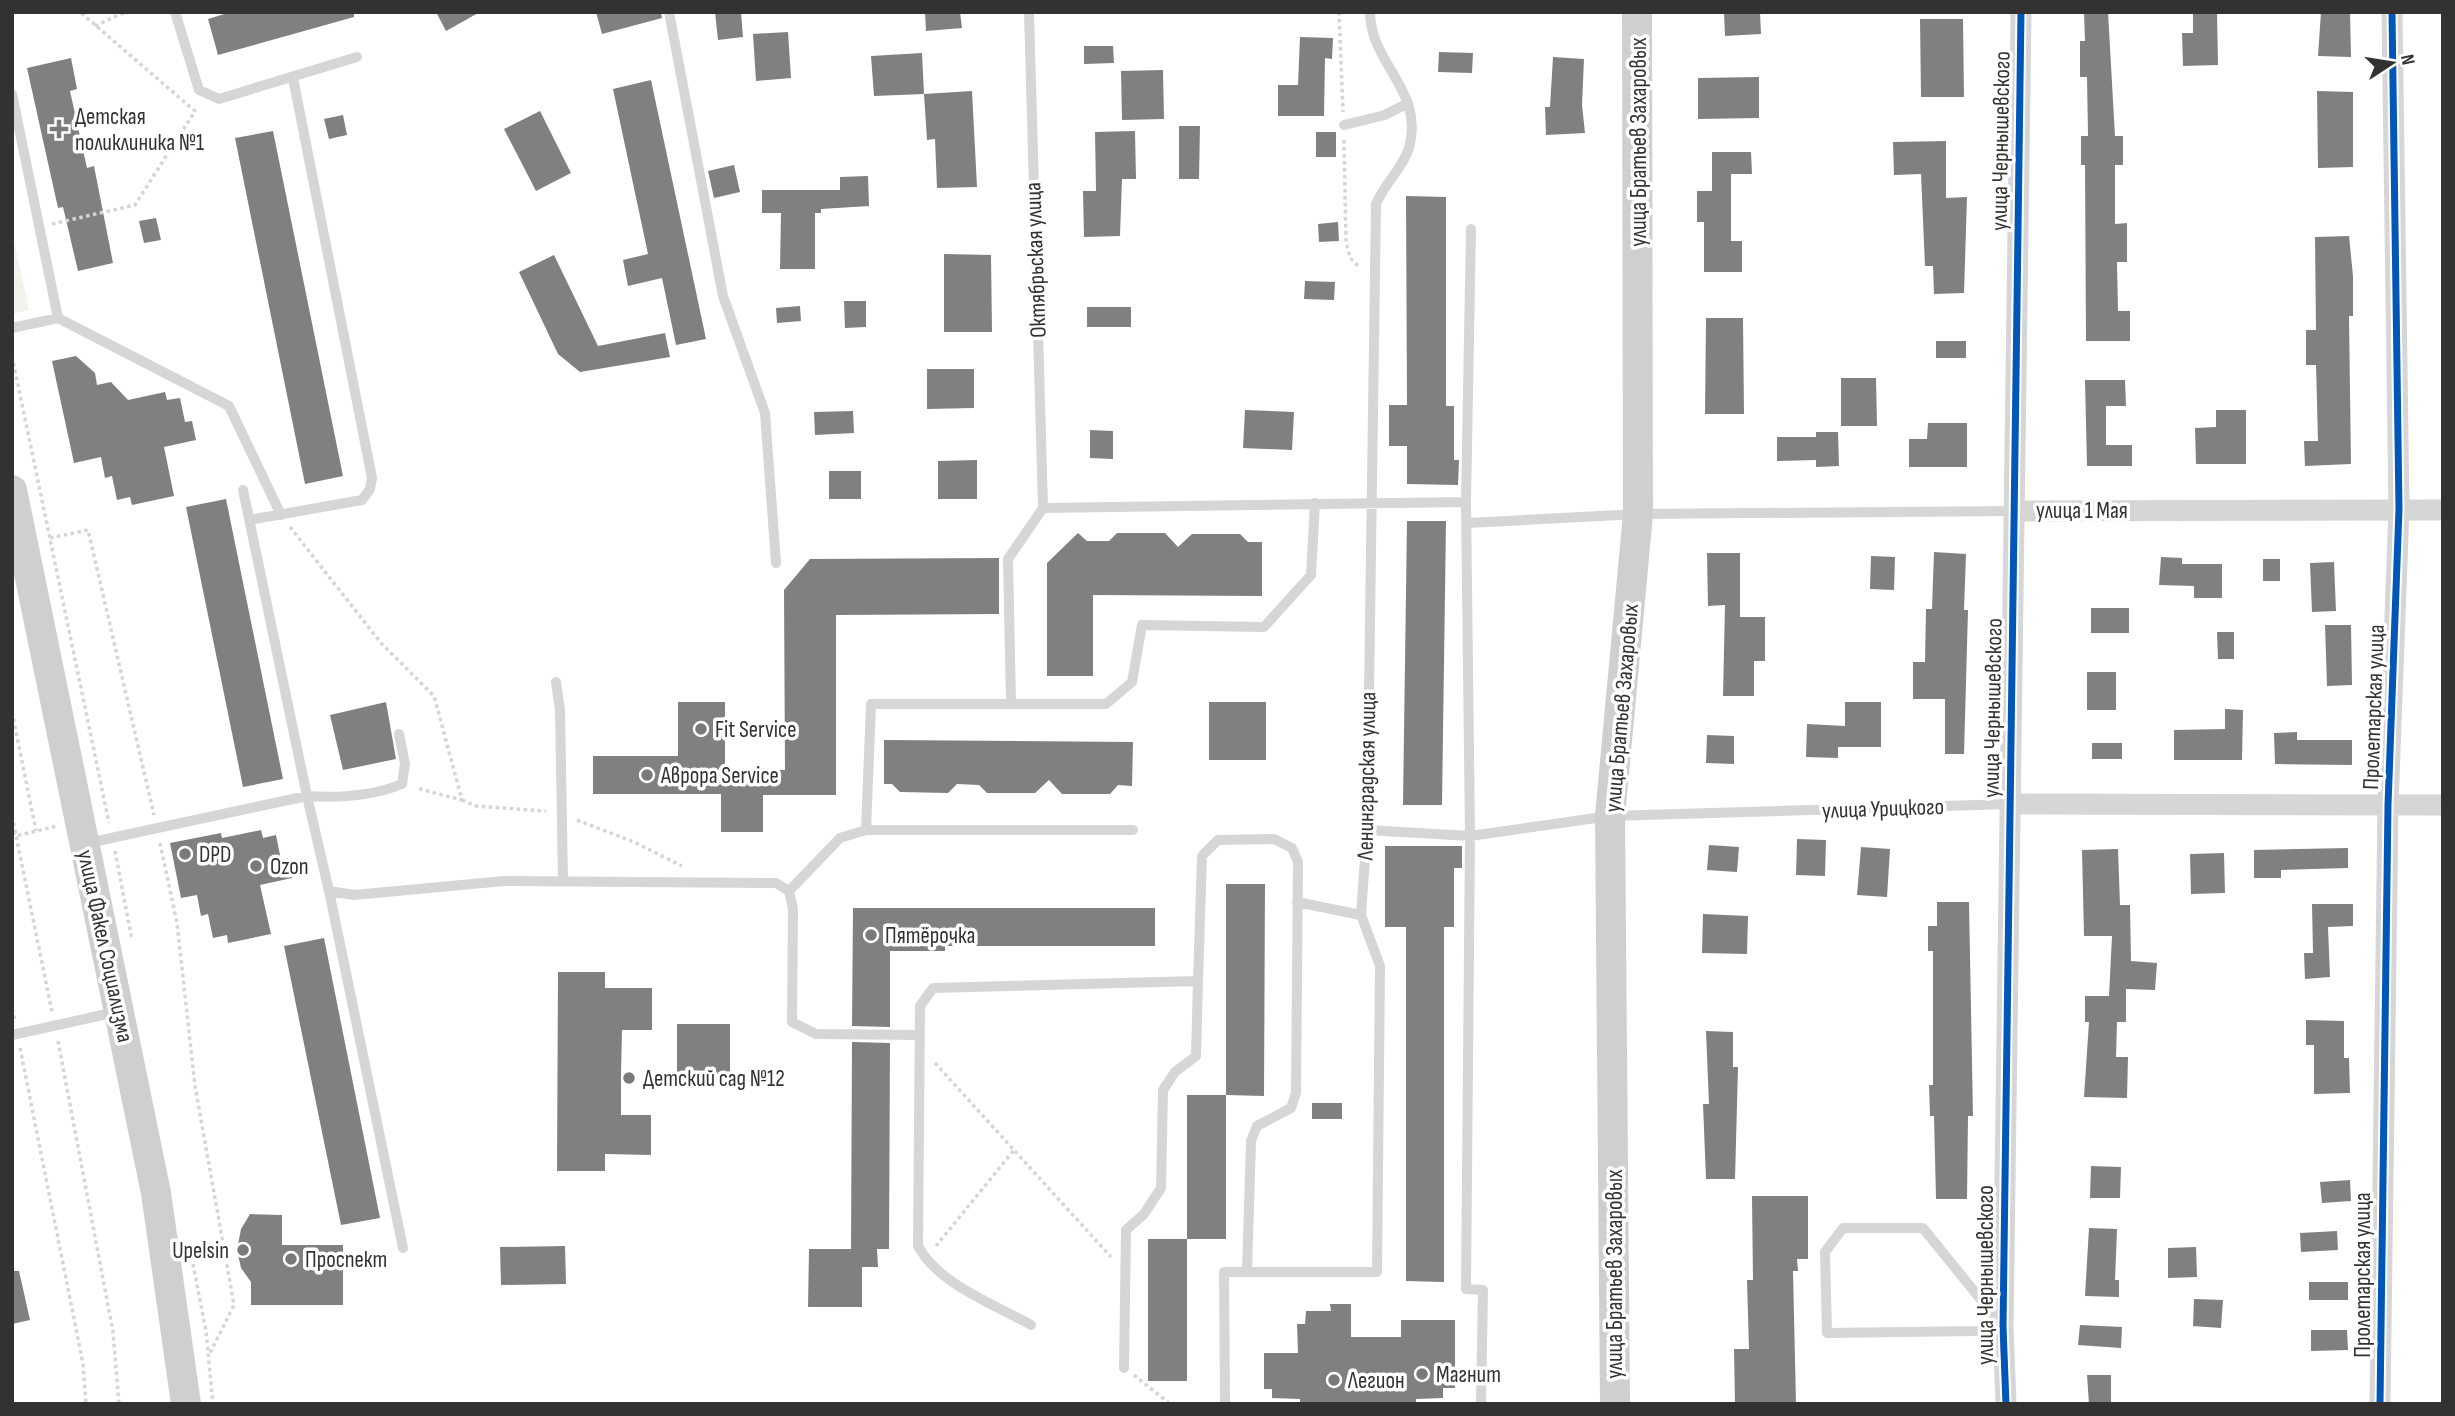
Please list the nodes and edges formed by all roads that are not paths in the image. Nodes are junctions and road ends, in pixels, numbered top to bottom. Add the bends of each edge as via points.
1 (175, 12) edge
2 (668, 12) edge
3 (1029, 12) edge
4 (1370, 12) edge
5 (1637, 12) edge
6 (2021, 12) edge
7 (2392, 12) edge
8 (357, 57) dead end
9 (293, 78) junction
10 (12, 94) edge
11 (1409, 103) junction
12 (1344, 125) road end
13 (1471, 229) dead end
14 (58, 318) junction
15 (12, 327) edge
16 (12, 490) edge
17 (243, 490) dead end
18 (1370, 502) junction
19 (1466, 502) junction
20 (1315, 503) junction
21 (1043, 508) junction
22 (2399, 509) junction
23 (2443, 510) edge
24 (2014, 511) junction
25 (1638, 514) junction
26 (281, 515) junction
27 (249, 520) junction
28 (1467, 523) junction
29 (776, 563) dead end
30 (556, 682) dead end
31 (1011, 704) junction
32 (399, 734) dead end
33 (307, 796) junction
34 (2010, 804) junction
35 (2388, 805) junction
36 (2443, 805) edge
37 (1610, 816) junction
38 (866, 830) junction
39 (1133, 830) dead end
40 (1367, 830) junction
41 (1470, 836) junction
42 (99, 841) junction
43 (563, 881) junction
44 (329, 891) junction
45 (789, 891) junction
46 (1297, 902) junction
47 (1361, 915) junction
48 (1198, 981) junction
49 (119, 1012) junction
50 (15, 1034) edge
51 (920, 1041) junction
52 (403, 1248) dead end
53 (1247, 1272) junction
54 (1031, 1325) dead end
55 (2003, 1327) junction
56 (1124, 1368) road end
57 (186, 1404) edge
58 (1225, 1404) edge
59 (1481, 1404) edge
60 (1615, 1404) edge
61 (2006, 1404) edge
62 (2381, 1404) edge

1 - 9 lane via 199,90 209,97 219,99
2 - 29 lane via 723,296 765,413
3 - 21 lane, Октябрьская улица
4 - 11 lane, Ленинградская улица via 1377,47
5 - 25 main road, улица Братьев Захаровых
6 - 24 street, улица Чернышевского
7 - 22 street, Пролетарская улица
8 - 9 lane
9 - 26 lane via 372,478 362,500
10 - 14 lane
11 - 12 lane via 1385,115
11 - 18 lane, Ленинградская улица via 1412,131 1408,152 1376,204
13 - 19 lane
14 - 15 lane
14 - 26 lane via 229,406
16 - 42 main road, улица Факел Социализма
17 - 27 lane
18 - 19 lane
18 - 20 lane
18 - 40 lane, Ленинградская улица
19 - 28 lane
20 - 21 lane
20 - 31 lane via 1311,575 1264,626 1142,625 1132,682 1105,704
21 - 31 lane via 1009,559
22 - 23 street, улица 1 Мая
22 - 24 street, улица 1 Мая
22 - 35 street, Пролетарская улица
24 - 25 lane, улица 1 Мая
24 - 34 street, улица Чернышевского
25 - 28 lane, улица 1 Мая
25 - 37 main road, улица Братьев Захаровых
26 - 27 lane
27 - 33 lane
28 - 41 lane
30 - 43 lane
31 - 38 lane via 871,704
32 - 33 lane via 405,764 402,784 389,790
33 - 42 lane
33 - 44 lane
34 - 35 street, улица Урицкого
34 - 37 lane, улица Урицкого
34 - 55 street, улица Чернышевского
35 - 36 street, улица Урицкого
35 - 62 street, Пролетарская улица
37 - 41 lane, улица Урицкого
37 - 60 main road, улица Братьев Захаровых
38 - 39 lane
38 - 45 lane via 841,838
40 - 41 lane, улица Урицкого
40 - 47 lane, Ленинградская улица
41 - 59 lane via 1466,1289 1483,1290
42 - 49 main road, улица Факел Социализма
43 - 44 lane via 504,881 354,895
43 - 45 lane via 776,883
44 - 52 lane
45 - 51 lane via 793,909 792,1022 816,1034
46 - 47 lane
46 - 48 lane via 1298,862 1292,849 1274,839 1218,840 1202,856
46 - 53 lane via 1296,1093 1291,1108 1257,1126 1251,1141
47 - 53 lane, Ленинградская улица via 1380,966 1377,1272
48 - 51 lane via 933,988 920,1006
48 - 56 lane via 1196,1056 1175,1072 1163,1090 1161,1188 1144,1214 1126,1230
49 - 50 lane
49 - 57 main road, улица Факел Социализма via 156,1193
51 - 54 lane via 918,1245 925,1259 952,1280
53 - 58 lane, Ленинградская улица via 1224,1272
55 - 55 lane via 1827,1334 1825,1252 1843,1228 1923,1228
55 - 61 street, улица Чернышевского

